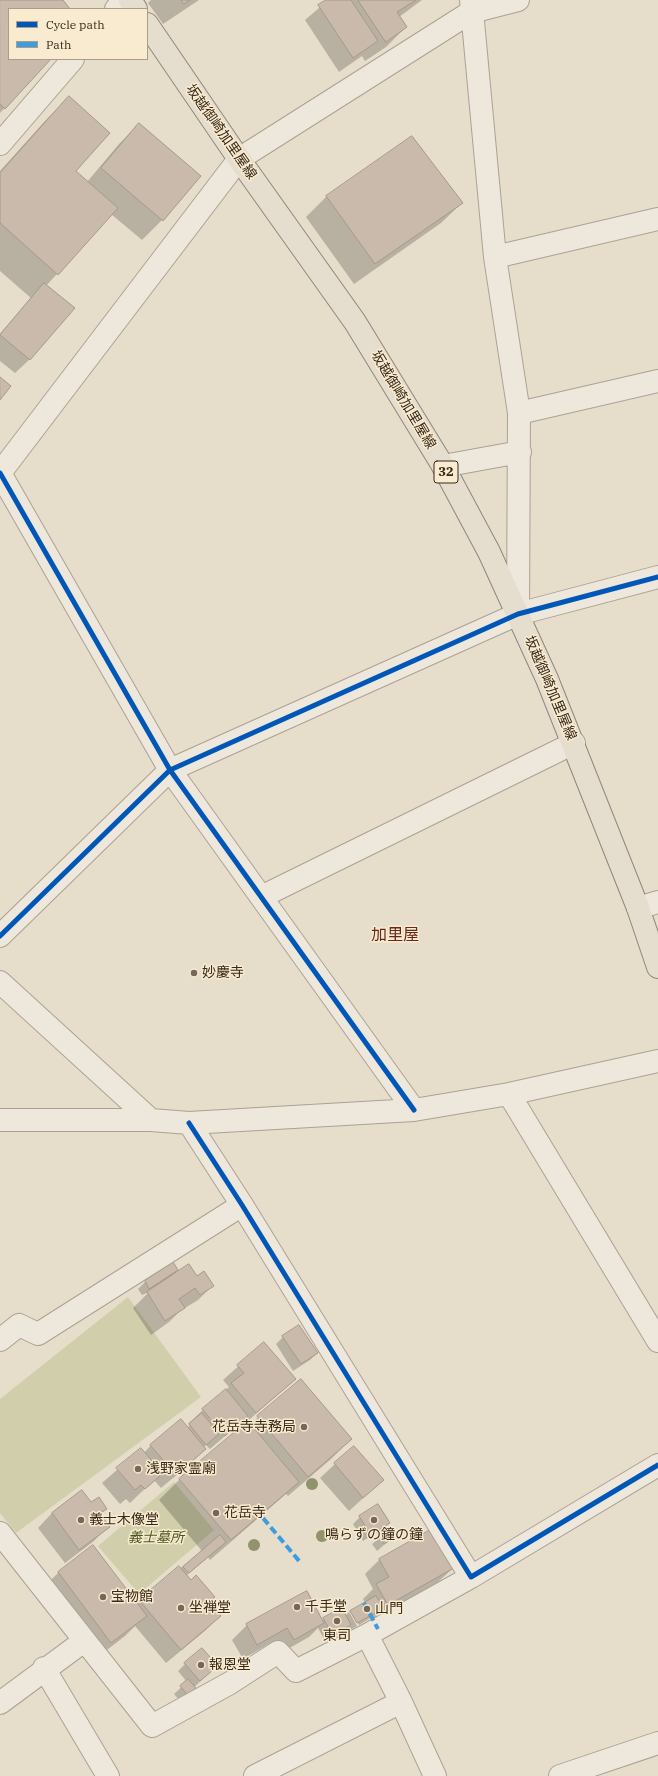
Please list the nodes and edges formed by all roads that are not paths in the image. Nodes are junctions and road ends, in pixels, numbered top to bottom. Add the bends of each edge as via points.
1 (124, 0) edge
2 (518, 0) edge
3 (471, 6) edge
4 (117, 8) edge
5 (148, 25) edge
6 (72, 60) edge
7 (0, 144) edge
8 (240, 159) junction
9 (658, 219) edge
10 (495, 257) junction
11 (658, 381) edge
12 (519, 413) junction
13 (520, 452) junction
14 (443, 466) junction
15 (0, 473) edge
16 (658, 577) edge
17 (518, 614) junction
18 (574, 742) junction
19 (170, 770) junction
20 (261, 897) junction
21 (648, 905) edge
22 (0, 936) edge
23 (658, 966) edge
24 (0, 982) edge
25 (658, 1061) edge
26 (509, 1094) junction
27 (414, 1110) junction
28 (0, 1120) edge
29 (151, 1120) junction
30 (189, 1123) junction
31 (242, 1205) junction
32 (0, 1340) edge
33 (658, 1341) edge
34 (658, 1465) edge
35 (0, 1533) edge
36 (471, 1577) junction
37 (367, 1635) junction
38 (84, 1640) junction
39 (44, 1668) junction
40 (401, 1702) junction
41 (0, 1703) edge
42 (658, 1743) edge
43 (108, 1776) edge
44 (255, 1776) edge
45 (435, 1776) edge
46 (560, 1776) edge

1 - 4 street
2 - 3 street
3 - 8 street
3 - 10 street
5 - 8 main road, 坂越御崎加里屋線 / 32
6 - 7 street
8 - 14 main road, 坂越御崎加里屋線 / 32 via 355,322
8 - 15 street
9 - 10 street
10 - 12 street
11 - 12 street
12 - 13 street
13 - 14 street
13 - 17 street
14 - 17 main road, 坂越御崎加里屋線 / 32 via 489,552
15 - 19 street
16 - 17 street
17 - 18 main road, 坂越御崎加里屋線 / 32
17 - 19 street
18 - 20 street
18 - 21 main road, 坂越御崎加里屋線 / 32
19 - 20 street
19 - 22 street
20 - 27 street
21 - 23 main road, 坂越御崎加里屋線 / 32
24 - 29 street
25 - 26 street
26 - 27 street
26 - 33 street
27 - 30 street
28 - 29 street
29 - 30 street
30 - 31 street
31 - 32 street via 38,1334 20,1325
31 - 36 street
34 - 36 street
35 - 38 street
36 - 37 street
37 - 38 street via 296,1671 278,1652 230,1683 152,1726
37 - 40 street
38 - 39 street
39 - 41 street
39 - 43 street
40 - 44 street
40 - 45 street
42 - 46 street

